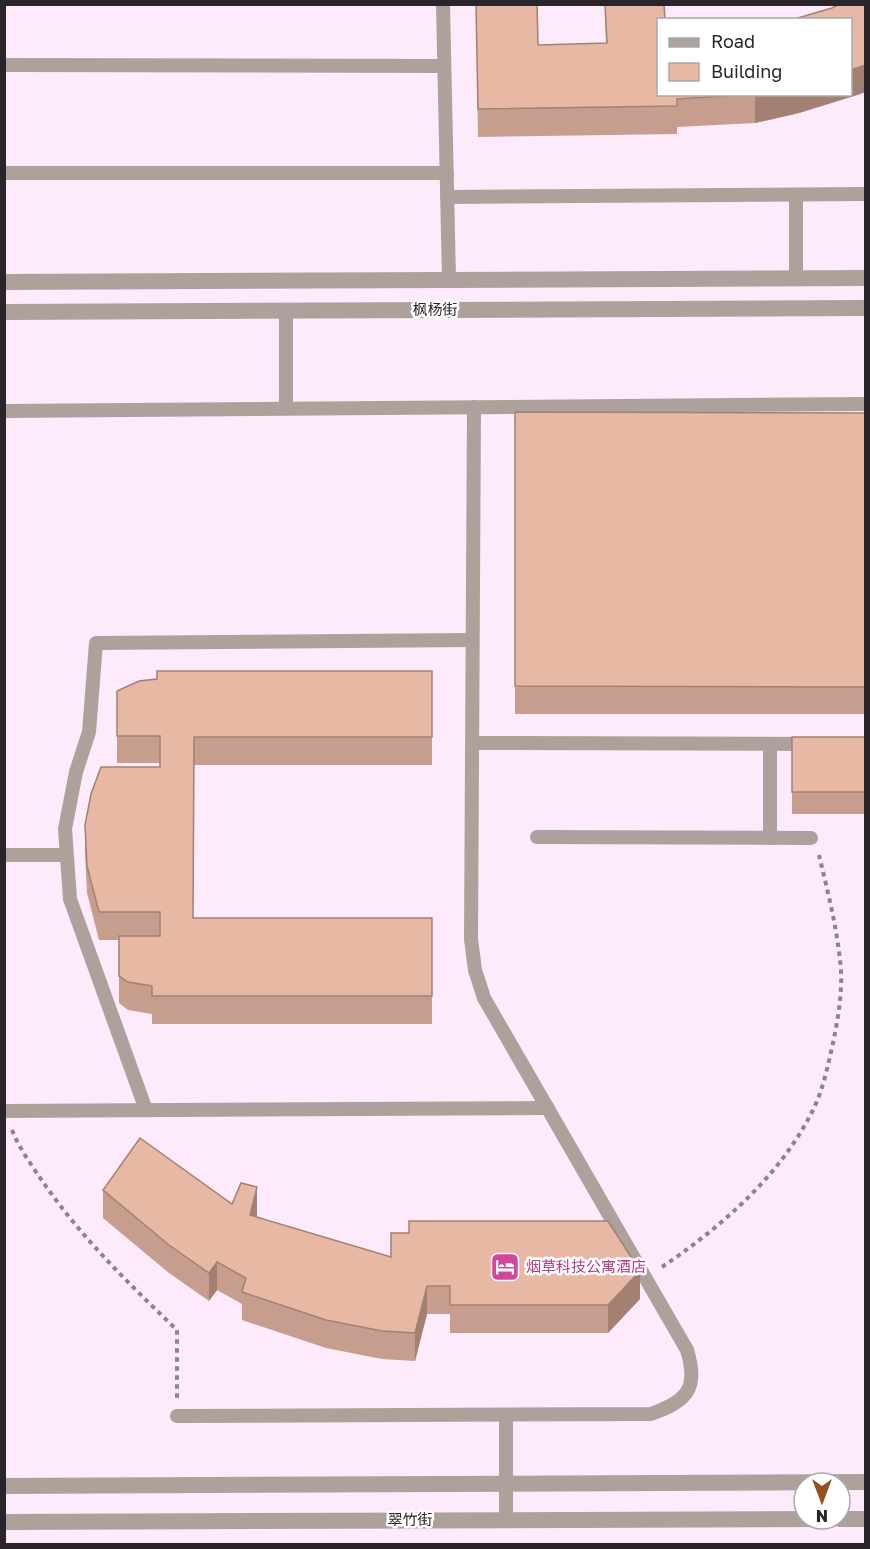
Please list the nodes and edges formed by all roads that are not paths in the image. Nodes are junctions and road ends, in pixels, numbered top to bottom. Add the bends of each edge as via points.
1 (443, 4) edge
2 (4, 65) edge
3 (444, 66) junction
4 (4, 172) edge
5 (447, 173) junction
6 (866, 194) edge
7 (796, 195) junction
8 (447, 197) junction
9 (866, 278) edge
10 (796, 279) junction
11 (449, 280) junction
12 (4, 282) edge
13 (866, 308) edge
14 (286, 310) junction
15 (4, 312) edge
16 (866, 404) edge
17 (474, 407) junction
18 (286, 408) junction
19 (4, 411) edge
20 (472, 640) junction
21 (472, 743) junction
22 (770, 744) junction
23 (818, 744) edge
24 (537, 837) dead end
25 (770, 838) junction
26 (811, 838) road end
27 (4, 855) edge
28 (66, 855) junction
29 (548, 1108) junction
30 (146, 1110) junction
31 (7, 1117) edge
32 (506, 1415) junction
33 (177, 1416) road end
34 (866, 1482) edge
35 (506, 1483) junction
36 (4, 1486) edge
37 (792, 1519) edge
38 (506, 1520) junction
39 (4, 1522) edge

1 - 3 lane
2 - 3 lane
3 - 5 lane
4 - 5 lane
5 - 8 lane
6 - 7 lane
7 - 8 lane
7 - 10 lane
8 - 11 lane
9 - 10 street, 枫杨街
10 - 11 street, 枫杨街
11 - 12 street, 枫杨街
13 - 14 street, 枫杨街
14 - 15 street, 枫杨街
14 - 18 lane
16 - 17 lane
17 - 18 lane
17 - 20 lane
18 - 19 lane
20 - 21 lane
20 - 28 lane via 96,644 90,722 65,830
21 - 22 lane
21 - 29 lane via 471,939 475,970 484,998
22 - 23 lane
22 - 25 lane
24 - 25 lane
25 - 26 lane
27 - 28 lane
28 - 30 lane via 70,899
29 - 30 lane
29 - 32 lane via 687,1350 692,1382 688,1394 672,1407 651,1414
30 - 31 lane
32 - 33 lane
32 - 35 lane
34 - 35 street
35 - 36 street
35 - 38 lane
37 - 38 street, 翠竹街
38 - 39 street, 翠竹街

